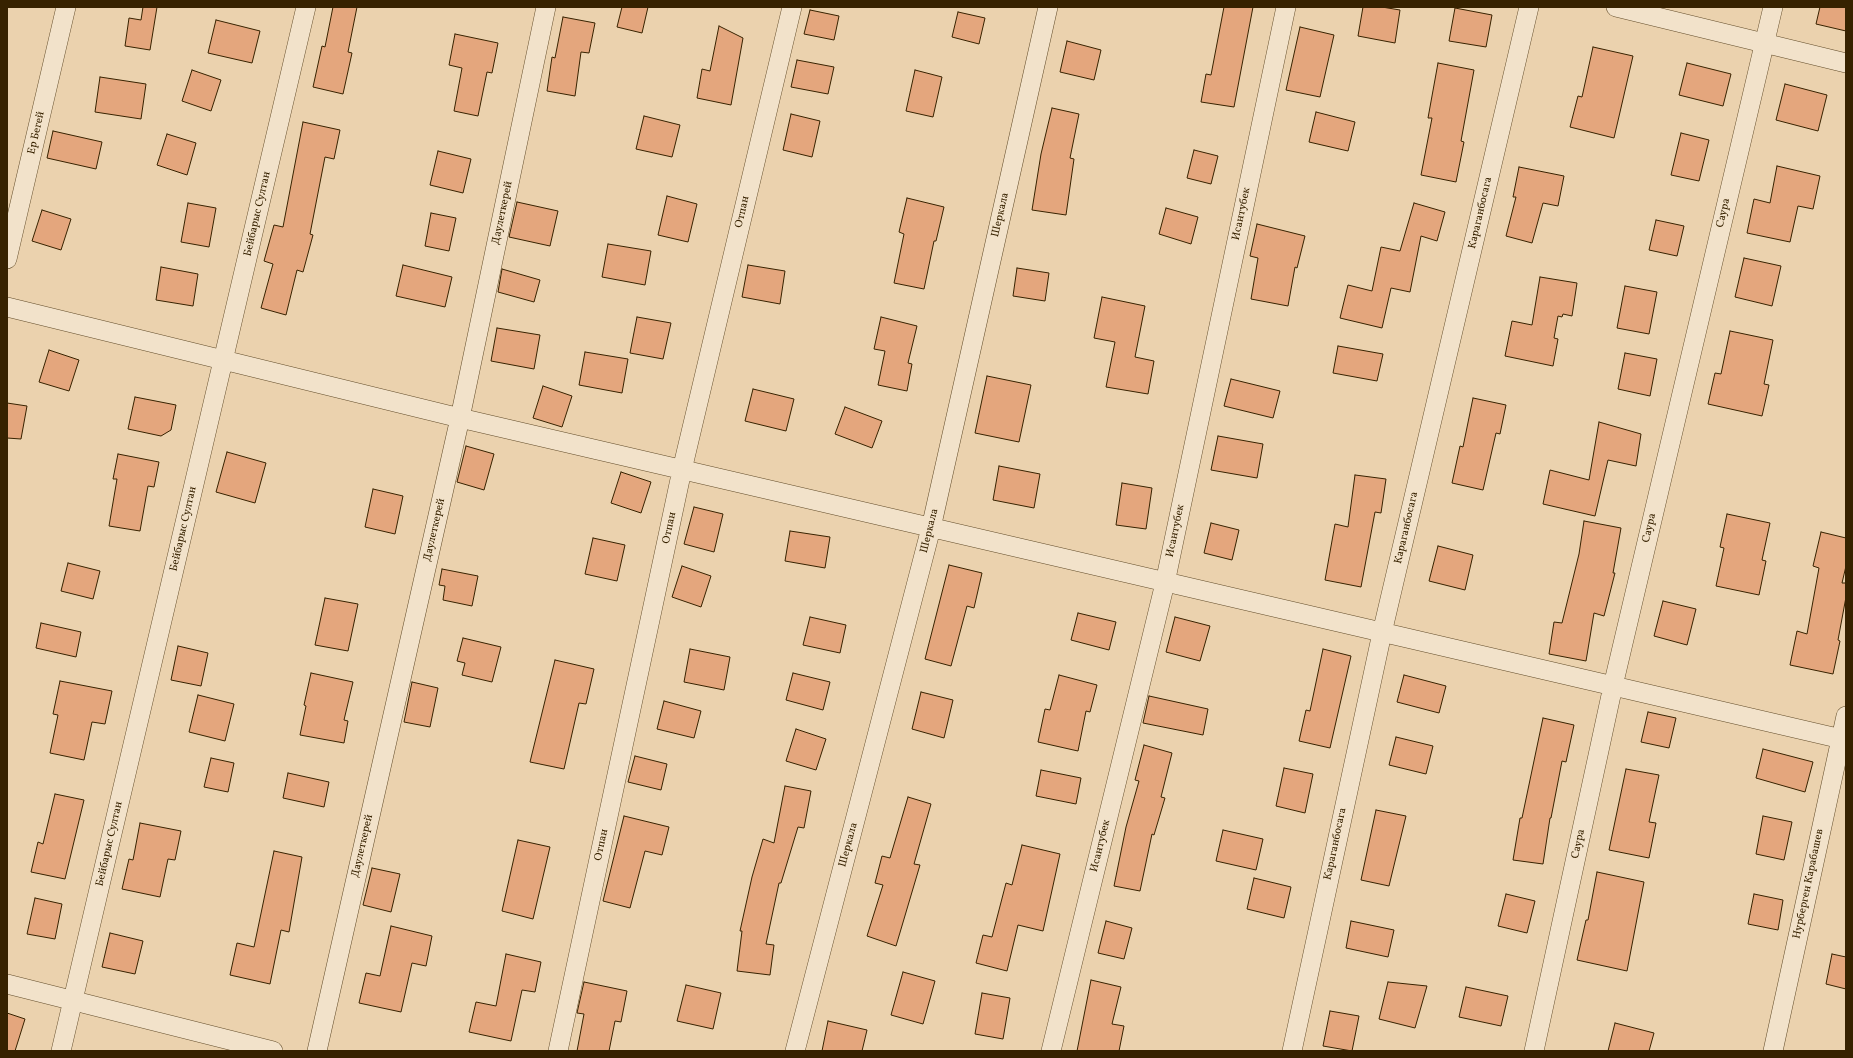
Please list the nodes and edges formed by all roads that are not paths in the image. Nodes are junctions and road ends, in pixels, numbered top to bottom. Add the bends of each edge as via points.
1 (66, 7) edge
2 (306, 7) edge
3 (546, 7) edge
4 (792, 7) edge
5 (1048, 7) edge
6 (1286, 7) edge
7 (1529, 7) edge
8 (1616, 7) edge
9 (1773, 7) edge
10 (1764, 43) junction
11 (1846, 63) edge
12 (7, 259) edge
13 (7, 307) edge
14 (224, 361) junction
15 (460, 418) junction
16 (682, 470) junction
17 (931, 528) junction
18 (1165, 583) junction
19 (1382, 633) junction
20 (1613, 686) junction
21 (1846, 716) edge
22 (1844, 739) edge
23 (7, 984) edge
24 (73, 1001) junction
25 (61, 1051) edge
26 (273, 1051) edge
27 (317, 1051) edge
28 (558, 1051) edge
29 (795, 1051) edge
30 (1051, 1051) edge
31 (1292, 1051) edge
32 (1534, 1051) edge
33 (1773, 1051) edge

1 - 12 street, Ер Бегей
2 - 14 street, Бейбарыс Султан
3 - 15 street, Даулеткерей
4 - 16 street, Отпан
5 - 17 street, Шеркала
6 - 18 street, Исантубек
7 - 19 street, Караганбосага
8 - 10 street
9 - 10 street, Саура
10 - 11 street
10 - 20 street, Саура
13 - 14 street
14 - 15 street
14 - 24 street, Бейбарыс Султан
15 - 16 street
15 - 27 street, Даулеткерей
16 - 17 street
16 - 28 street, Отпан
17 - 18 street
17 - 29 street, Шеркала
18 - 19 street
18 - 30 street, Исантубек
19 - 20 street
19 - 31 street, Караганбосага
20 - 22 street
20 - 32 street, Саура
21 - 22 street, Нурберген Карабашев
22 - 33 street, Нурберген Карабашев
23 - 24 street
24 - 25 street, Бейбарыс Султан
24 - 26 street

